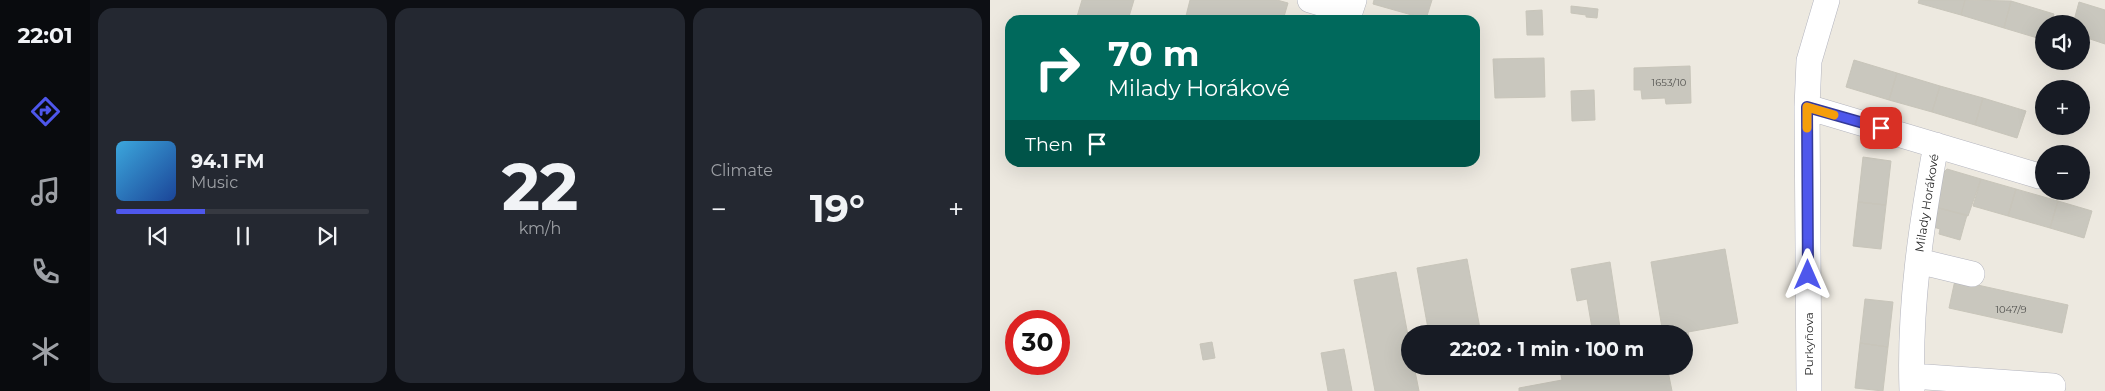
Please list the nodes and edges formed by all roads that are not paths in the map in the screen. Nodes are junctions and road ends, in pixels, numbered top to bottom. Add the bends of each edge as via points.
1 (1310, 0) edge
2 (1354, 0) edge
3 (1827, 0) edge
4 (1807, 107) junction
5 (1936, 145) junction
6 (2035, 175) edge
7 (1918, 261) junction
8 (1972, 274) dead end
9 (1912, 384) edge
10 (2053, 386) dead end
11 (1809, 391) edge

1 - 2 street via 1350,12
3 - 4 street, Purkyňova via 1809,61
4 - 5 street, Milady Horákové
4 - 11 street, Purkyňova
5 - 6 street, Milady Horákové
5 - 7 street, Milady Horákové
7 - 8 street, Milady Horákové
7 - 9 street, Milady Horákové via 1914,290
9 - 10 street, Milady Horákové

